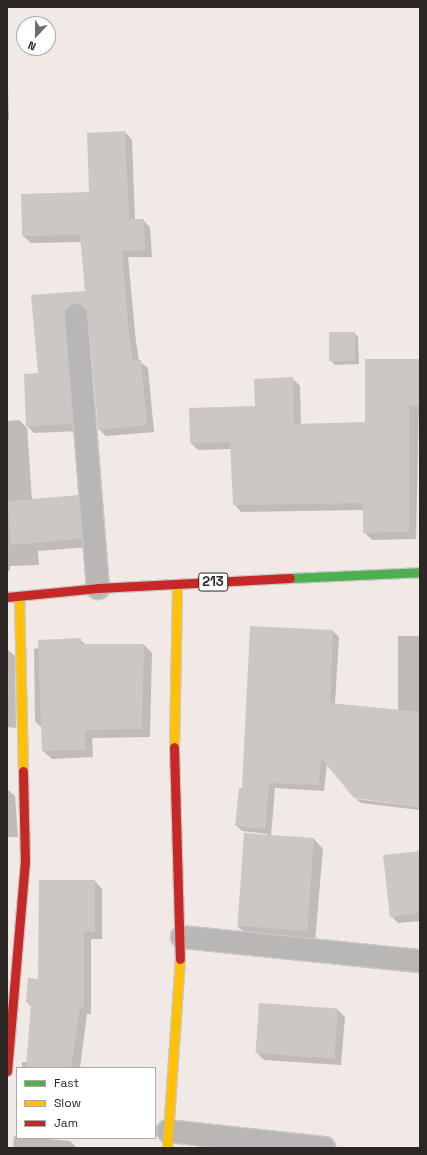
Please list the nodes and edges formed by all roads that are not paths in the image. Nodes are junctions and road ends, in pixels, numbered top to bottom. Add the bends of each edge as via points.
1 (76, 315) dead end
2 (420, 572) edge
3 (177, 585) junction
4 (98, 588) junction
5 (19, 596) junction
6 (7, 597) edge
7 (182, 937) junction
8 (420, 961) edge
9 (7, 1071) edge
10 (167, 1139) edge
11 (324, 1148) edge

1 - 4 street
2 - 3 street, 213
3 - 4 street, 213
3 - 7 street via 173,714
4 - 5 street, 213
5 - 6 street, 213
5 - 9 street via 25,862
7 - 8 street
7 - 10 street
10 - 11 street

